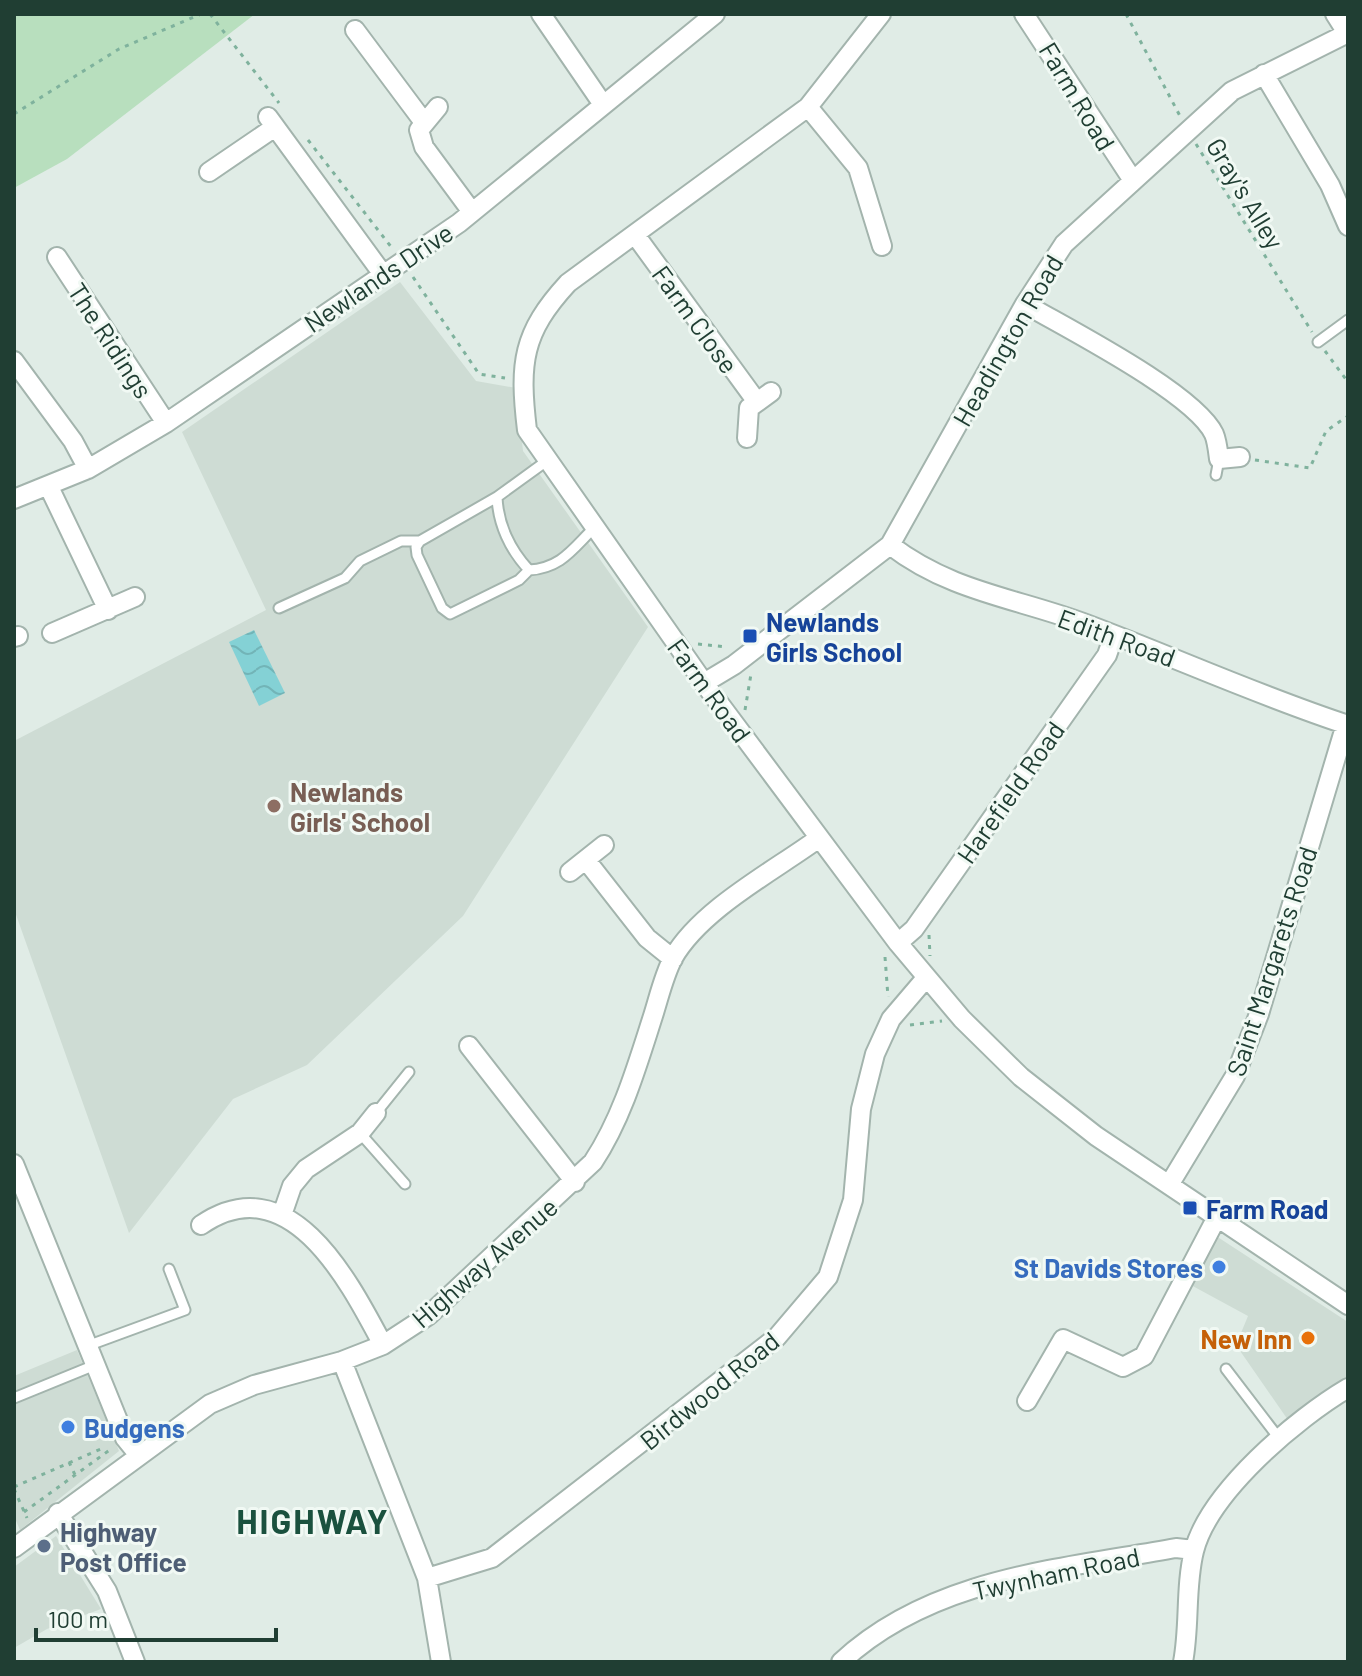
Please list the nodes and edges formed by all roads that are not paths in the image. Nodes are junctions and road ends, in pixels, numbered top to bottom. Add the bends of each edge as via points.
1 (541, 14) edge
2 (715, 14) edge
3 (881, 14) edge
4 (1024, 14) edge
5 (1335, 14) edge
6 (354, 30) dead end
7 (1348, 33) edge
8 (1264, 74) junction
9 (602, 103) junction
10 (438, 107) dead end
11 (808, 107) junction
12 (423, 121) junction
13 (209, 172) dead end
14 (1132, 179) junction
15 (472, 212) junction
16 (1348, 226) edge
17 (636, 236) junction
18 (883, 246) dead end
19 (57, 257) dead end
20 (382, 273) junction
21 (1025, 304) junction
22 (1348, 320) edge
23 (1318, 342) road end
24 (14, 361) edge
25 (166, 423) junction
26 (747, 438) dead end
27 (1240, 457) road end
28 (548, 460) junction
29 (88, 469) junction
30 (49, 487) junction
31 (497, 497) junction
32 (14, 499) edge
33 (595, 527) junction
34 (420, 541) junction
35 (890, 545) junction
36 (529, 570) junction
37 (135, 597) dead end
38 (279, 608) dead end
39 (108, 610) junction
40 (52, 633) dead end
41 (1114, 635) junction
42 (704, 683) junction
43 (1347, 725) edge
44 (819, 838) junction
45 (604, 845) dead end
46 (586, 860) junction
47 (570, 872) dead end
48 (898, 943) junction
49 (673, 959) junction
50 (928, 981) junction
51 (469, 1046) dead end
52 (409, 1072) dead end
53 (376, 1113) joint
54 (360, 1133) junction
55 (14, 1164) edge
56 (575, 1182) junction
57 (405, 1184) dead end
58 (1169, 1185) junction
59 (282, 1215) junction
60 (1217, 1217) junction
61 (201, 1225) dead end
62 (169, 1269) dead end
63 (1348, 1305) edge
64 (383, 1345) junction
65 (87, 1346) junction
66 (342, 1361) junction
67 (95, 1365) junction
68 (1226, 1369) dead end
69 (1348, 1388) edge
70 (14, 1398) edge
71 (1027, 1401) dead end
72 (1278, 1437) junction
73 (138, 1454) junction
74 (58, 1513) junction
75 (14, 1548) edge
76 (1194, 1550) junction
77 (427, 1578) junction
78 (135, 1662) edge
79 (441, 1662) edge
80 (841, 1662) edge
81 (1183, 1662) edge

1 - 9 street
2 - 9 street, Newlands Drive
3 - 11 street, Farm Road
4 - 14 street, Farm Road
5 - 7 street
6 - 12 street
7 - 8 street, Headington Road
8 - 14 street, Headington Road via 1232,91
8 - 16 street via 1330,185
9 - 15 street, Newlands Drive
10 - 12 street
11 - 17 street, Farm Road
11 - 18 street via 858,168
12 - 15 street via 416,152
13 - 20 street via 272,122
14 - 21 street, Headington Road via 1064,244
15 - 20 street, Newlands Drive
17 - 26 street, Farm Close via 764,397 749,408
17 - 28 street, Farm Road via 568,283 546,307 528,342 521,380 527,430
19 - 25 street, The Ridings
20 - 25 street, Newlands Drive
21 - 27 street via 1146,374 1191,409 1214,434 1218,467
21 - 35 street, Headington Road
22 - 23 lane
24 - 29 street
25 - 29 street, Newlands Drive
28 - 31 lane
28 - 33 street, Farm Road
29 - 30 street, Newlands Drive
30 - 32 street, Newlands Drive
30 - 39 street
31 - 34 lane
31 - 36 lane via 498,517
33 - 36 lane via 570,556 547,569
33 - 42 street, Farm Road
34 - 36 lane via 417,555 445,613 519,580
34 - 38 lane via 401,541 360,561 345,578
35 - 41 street, Edith Road via 910,561 970,590
35 - 42 street, Headington Road
37 - 39 street
39 - 40 street
41 - 43 street, Edith Road
41 - 48 street, Harefield Road via 1107,655 914,929
42 - 44 street, Farm Road
43 - 58 street, Saint Margarets Road via 1259,1014 1240,1063
44 - 48 street, Farm Road
44 - 49 street, Highway Avenue via 714,913
45 - 46 street
46 - 47 street
46 - 49 street via 647,938
48 - 50 street, Farm Road
49 - 56 street, Highway Avenue via 609,1137
50 - 58 street, Farm Road via 1021,1077
50 - 77 street, Birdwood Road via 891,1019 875,1054 861,1109 853,1200 828,1277 777,1337 492,1558
51 - 56 street
52 - 53 lane
53 - 54 street
54 - 57 lane
54 - 59 street via 306,1169 292,1186
55 - 65 street
56 - 64 street, Highway Avenue via 429,1315
58 - 60 street, Farm Road
59 - 61 street via 248,1206 223,1210
59 - 64 street via 305,1229 325,1251
60 - 63 street, Farm Road
60 - 71 street via 1144,1356 1123,1367 1063,1339
62 - 65 lane via 185,1310
64 - 66 street, Highway Avenue
65 - 67 street
66 - 73 street, Highway Avenue via 254,1385 210,1404
66 - 77 street
67 - 70 lane
67 - 73 street via 125,1438
68 - 72 lane
69 - 72 street
72 - 76 street via 1209,1519
73 - 74 street, Highway Avenue
74 - 75 street, Highway Avenue
74 - 78 street via 107,1591
76 - 80 street, Twynham Road via 1176,1548 983,1584 916,1610 866,1638
76 - 81 street
77 - 79 street

